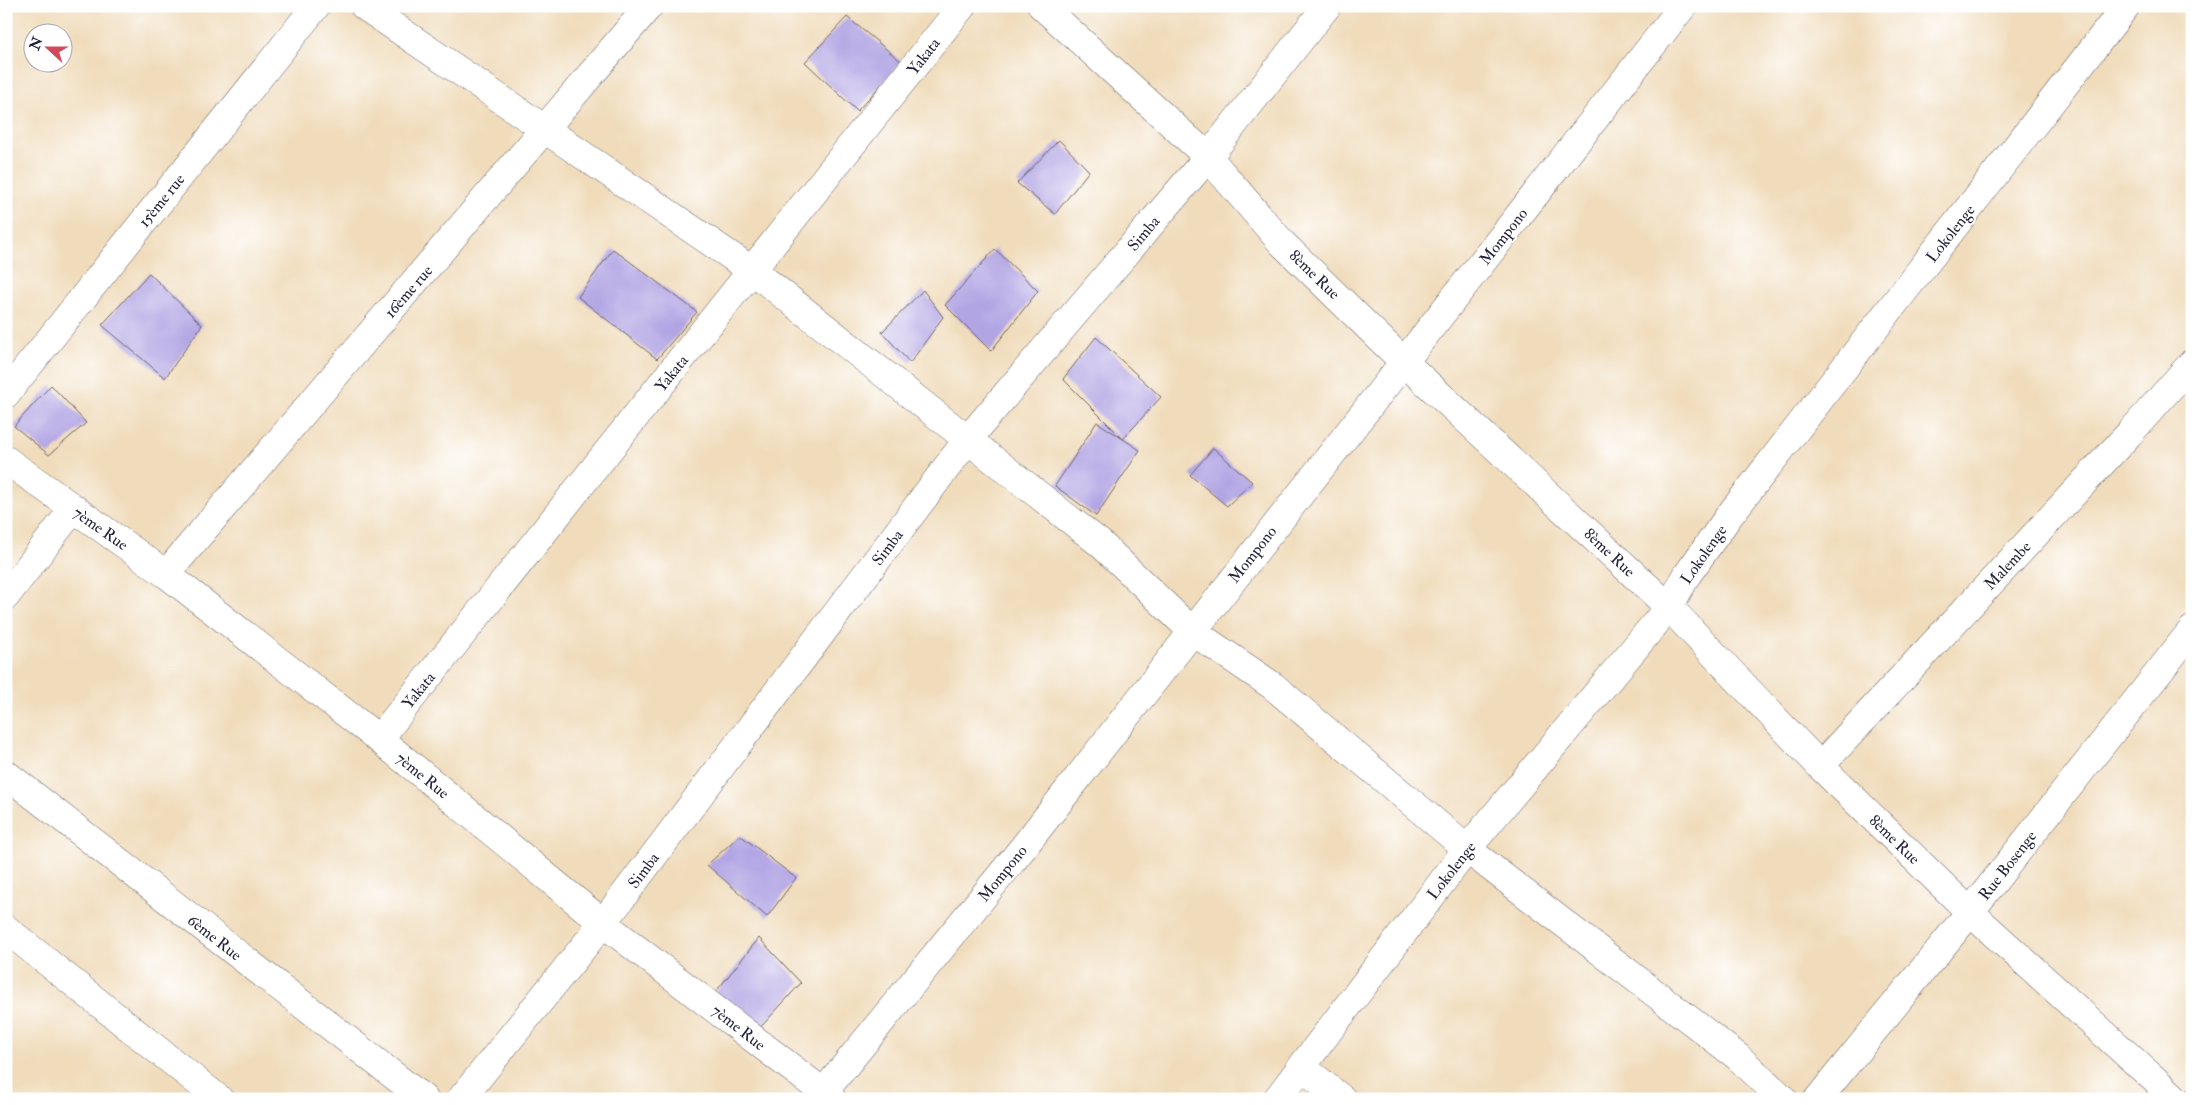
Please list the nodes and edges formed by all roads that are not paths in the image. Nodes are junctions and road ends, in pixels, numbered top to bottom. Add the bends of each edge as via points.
1 (316, 6) edge
2 (364, 6) edge
3 (649, 6) edge
4 (962, 6) edge
5 (1042, 6) edge
6 (1327, 6) edge
7 (1683, 6) edge
8 (2126, 6) edge
9 (545, 131) junction
10 (1208, 157) junction
11 (753, 271) junction
12 (1404, 362) junction
13 (2192, 363) edge
14 (6, 394) edge
15 (968, 439) junction
16 (6, 460) edge
17 (74, 508) junction
18 (166, 574) junction
19 (6, 596) edge
20 (1668, 606) junction
21 (2192, 630) edge
22 (1192, 631) junction
23 (379, 739) junction
24 (1820, 766) junction
25 (6, 774) edge
26 (1467, 849) junction
27 (1970, 912) junction
28 (603, 923) junction
29 (6, 929) edge
30 (1302, 1067) junction
31 (824, 1097) edge
32 (219, 1099) edge
33 (424, 1099) edge
34 (461, 1099) edge
35 (1277, 1099) edge
36 (1342, 1099) edge
37 (1782, 1099) edge
38 (1818, 1099) edge
39 (2176, 1099) edge

1 - 14 street, 15ème rue
2 - 9 street
3 - 9 street, 16ème rue
4 - 11 street, Yakata
5 - 10 street, 8ème Rue
6 - 10 street, Simba
7 - 12 street, Mompono
8 - 20 street, Lokolenge via 1729,516
9 - 11 street
9 - 18 street, 16ème rue
10 - 12 street, 8ème Rue via 1282,243
10 - 15 street, Simba
11 - 15 street
11 - 23 street, Yakata
12 - 20 street, 8ème Rue
12 - 22 street, Mompono
13 - 24 street, Malembe
15 - 22 street via 1101,544
15 - 28 street, Simba
16 - 17 street, 7ème Rue
17 - 18 street, 7ème Rue
17 - 19 street
18 - 23 street, 7ème Rue
20 - 24 street, 8ème Rue
20 - 26 street, Lokolenge
21 - 27 street, Rue Bosenge
22 - 26 street via 1273,686
22 - 31 street, Mompono
23 - 28 street, 7ème Rue
24 - 27 street, 8ème Rue
25 - 33 street, 6ème Rue
26 - 30 street, Lokolenge
26 - 37 street via 1738,1057
27 - 38 street, Rue Bosenge
27 - 39 street, 8ème Rue
28 - 31 street, 7ème Rue
28 - 34 street, Simba
29 - 32 street
30 - 35 street, Lokolenge
30 - 36 street

